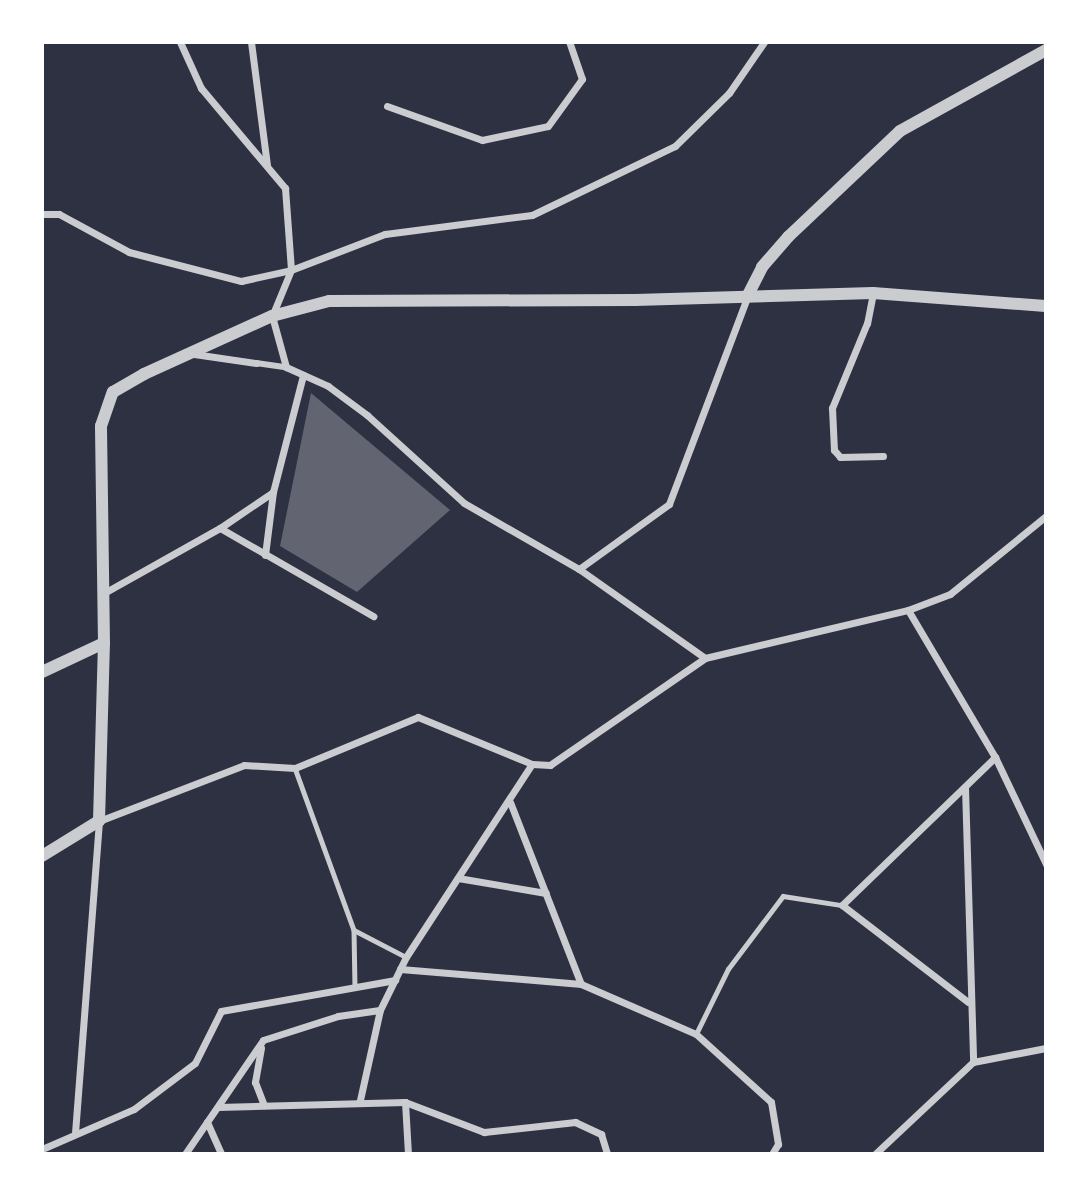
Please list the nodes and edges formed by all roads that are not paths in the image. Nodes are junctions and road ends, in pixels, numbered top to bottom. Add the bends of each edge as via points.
1 (180, 42) edge
2 (251, 42) edge
3 (569, 42) edge
4 (764, 42) edge
5 (1046, 50) edge
6 (387, 106) dead end
7 (267, 166) junction
8 (42, 214) edge
9 (291, 270) junction
10 (873, 293) junction
11 (748, 295) junction
12 (1046, 306) edge
13 (272, 316) junction
14 (193, 354) junction
15 (256, 363) joint
16 (286, 367) junction
17 (303, 375) junction
18 (883, 456) dead end
19 (273, 492) junction
20 (1046, 516) edge
21 (220, 528) junction
22 (265, 555) junction
23 (579, 569) junction
24 (104, 593) junction
25 (908, 610) junction
26 (373, 616) dead end
27 (104, 643) junction
28 (705, 658) junction
29 (42, 672) edge
30 (995, 757) junction
31 (532, 764) junction
32 (295, 768) junction
33 (965, 787) junction
34 (510, 802) junction
35 (99, 821) junction
36 (42, 856) edge
37 (1046, 864) edge
38 (458, 878) junction
39 (546, 893) junction
40 (842, 905) junction
41 (354, 930) junction
42 (406, 957) junction
43 (400, 969) junction
44 (395, 980) junction
45 (581, 984) junction
46 (355, 989) junction
47 (968, 1002) junction
48 (380, 1010) junction
49 (696, 1034) junction
50 (263, 1040) junction
51 (1046, 1048) edge
52 (973, 1062) junction
53 (360, 1100) junction
54 (405, 1102) junction
55 (264, 1105) junction
56 (218, 1107) junction
57 (207, 1122) junction
58 (75, 1133) junction
59 (42, 1149) edge
60 (185, 1154) edge
61 (221, 1154) edge
62 (408, 1154) edge
63 (607, 1154) edge
64 (772, 1154) edge
65 (875, 1154) edge

1 - 7 street via 201,88
2 - 7 street
3 - 6 street via 582,79 548,126 482,141
4 - 9 street via 729,93 676,146 617,175 532,215 385,234
5 - 11 street via 900,131 788,237 762,267
7 - 9 street via 285,188
8 - 9 street via 59,214 129,252 241,281
9 - 13 street
10 - 11 street
10 - 12 street
10 - 18 street via 867,323 832,408 834,450 840,457
11 - 13 street via 329,301
11 - 23 street via 669,504
13 - 14 street
13 - 16 street
14 - 15 street
14 - 24 street via 113,392 101,426
15 - 16 street
16 - 17 street
17 - 19 street
17 - 23 street via 368,415 464,503
19 - 21 street
19 - 22 street
20 - 25 street via 950,594
21 - 22 street
21 - 24 street
22 - 26 street
23 - 28 street
24 - 27 street
25 - 28 street
25 - 30 street
27 - 29 street
27 - 35 street
28 - 31 street via 551,765
30 - 33 street
30 - 37 street
31 - 32 street via 418,717
31 - 34 street
32 - 35 street via 244,765
32 - 41 lane
33 - 40 street
33 - 47 street
34 - 38 street
34 - 39 street
35 - 36 street
35 - 58 street
38 - 39 street
38 - 42 street
39 - 45 street
40 - 47 street
40 - 49 lane via 783,896 729,969
41 - 42 lane
41 - 46 lane
42 - 43 street
43 - 44 street
43 - 45 street
44 - 46 street
44 - 48 street
45 - 49 street
46 - 58 street via 221,1012 195,1063 134,1109
47 - 52 street
48 - 50 street via 338,1016
48 - 53 street
49 - 64 street via 771,1102 778,1144
50 - 55 street via 256,1082
50 - 56 street
51 - 52 street
52 - 65 street
53 - 54 street
53 - 55 street
54 - 62 street
54 - 63 street via 484,1132 575,1122 601,1134
55 - 56 street
56 - 57 street
57 - 60 street
57 - 61 street
58 - 59 street

